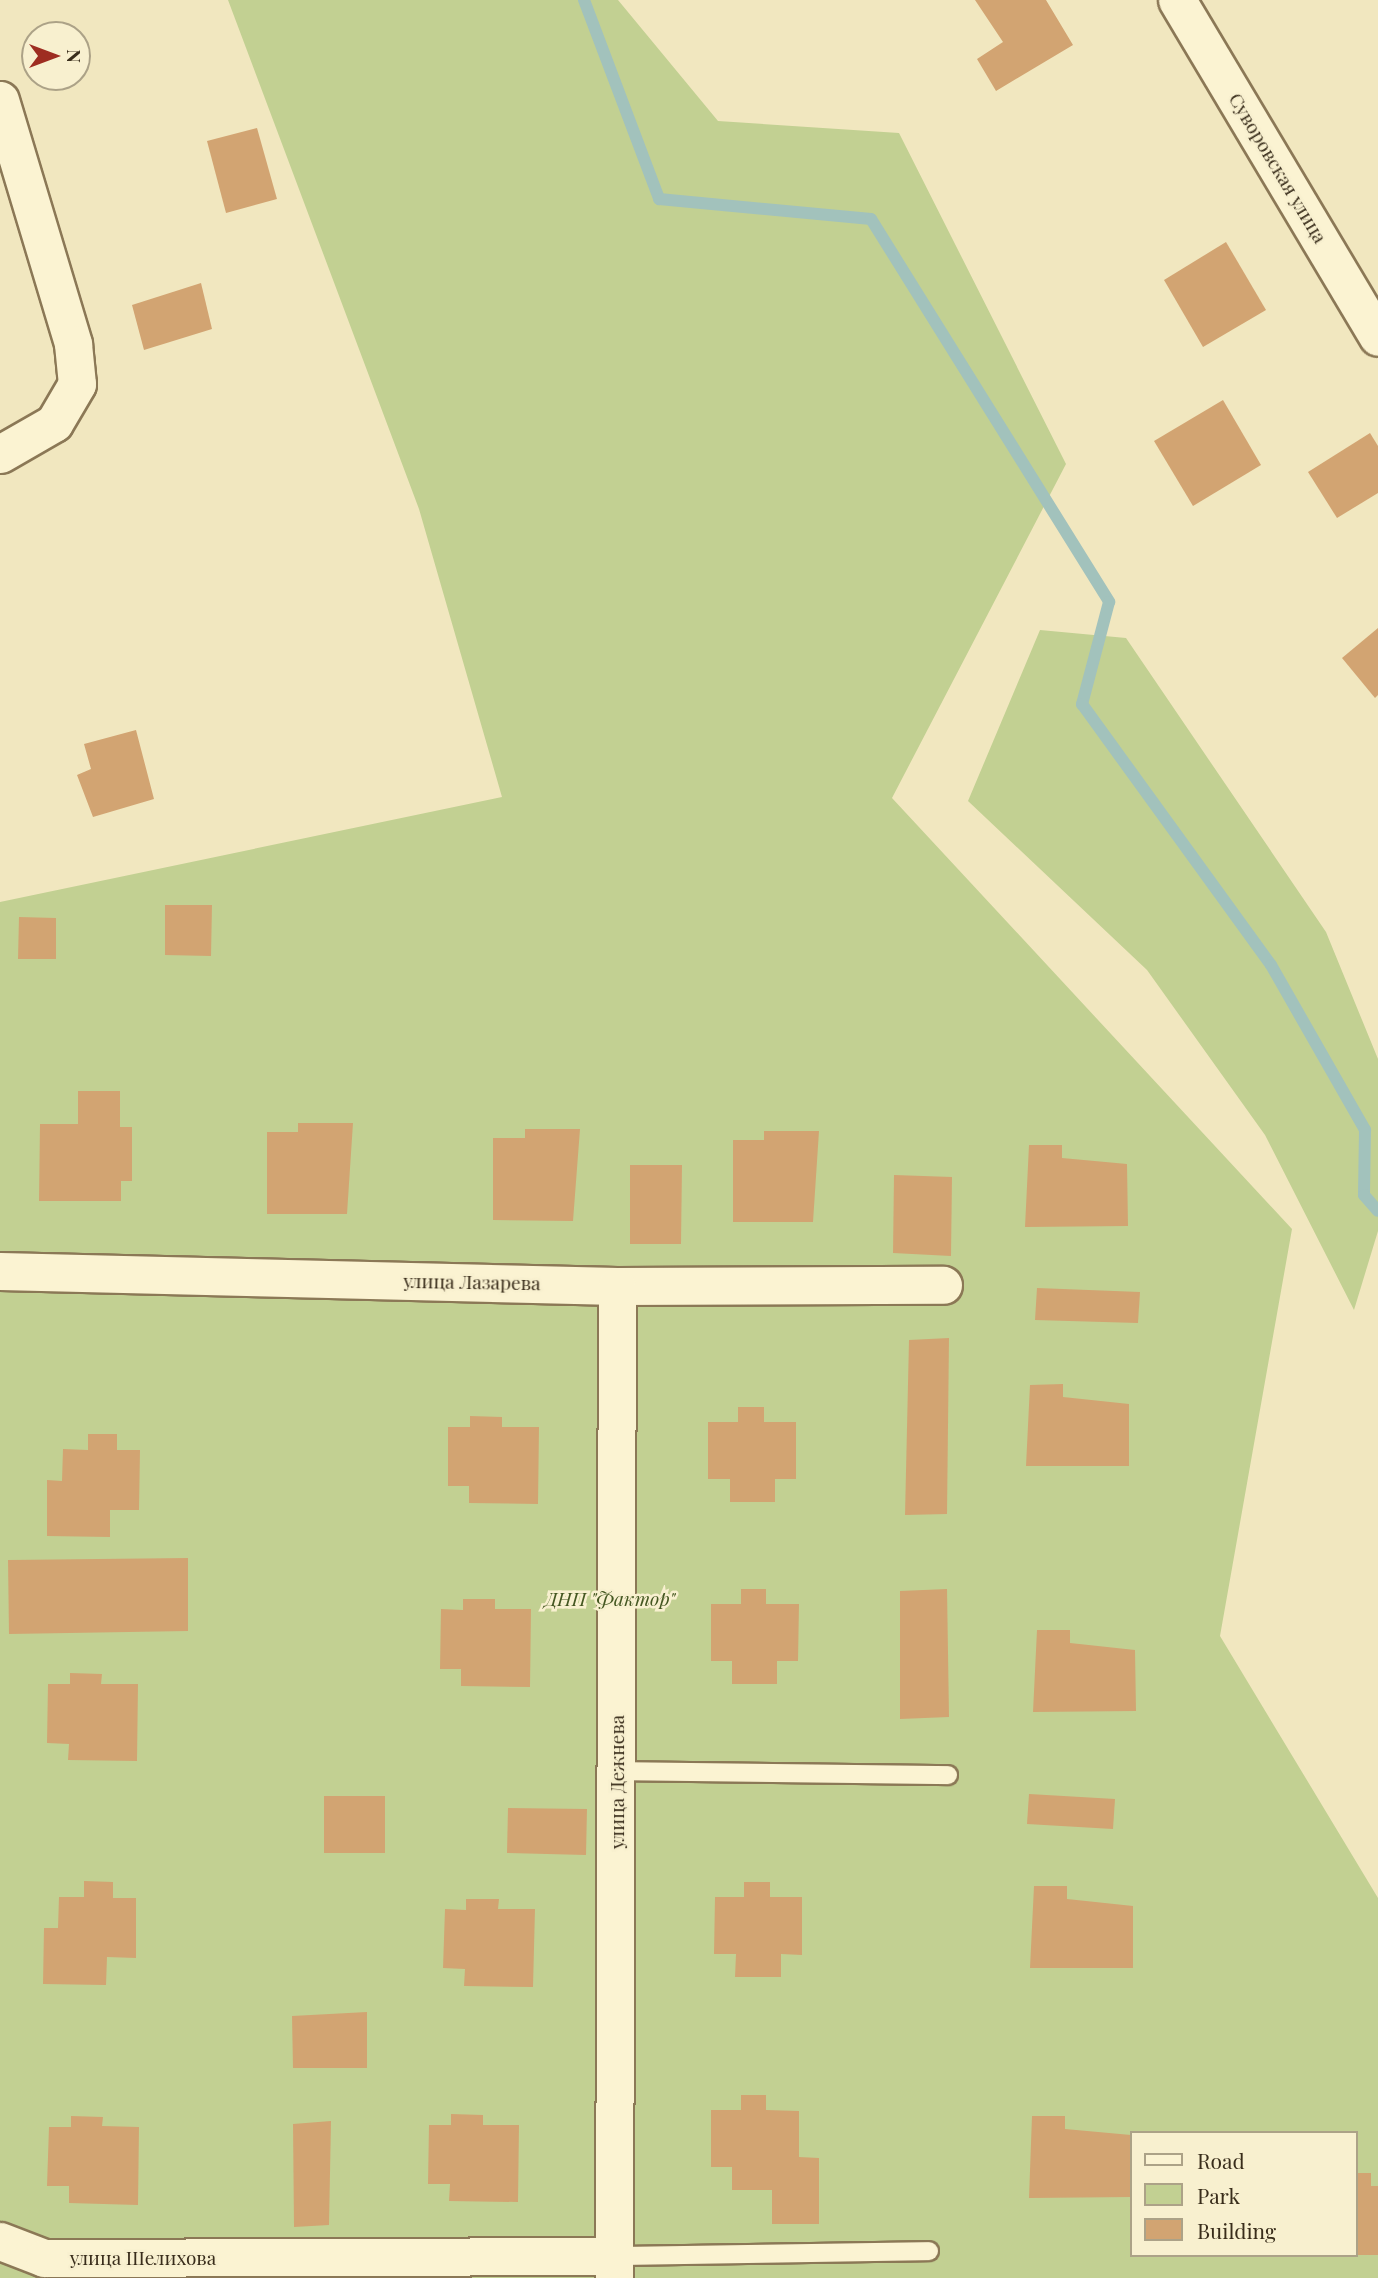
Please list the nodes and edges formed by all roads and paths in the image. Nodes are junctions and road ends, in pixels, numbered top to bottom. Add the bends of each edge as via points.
1 (1177, 0) edge
2 (0, 100) edge
3 (1378, 337) edge
4 (0, 454) edge
5 (0, 1271) edge
6 (943, 1285) dead end
7 (617, 1286) junction
8 (618, 1771) junction
9 (948, 1775) dead end
10 (0, 2241) edge
11 (929, 2251) dead end
12 (614, 2267) edge

1 - 3 street, Суворовская улица
2 - 4 street via 73,344 77,384 54,422
5 - 7 street, улица Лазарева
6 - 7 street, улица Лазарева
7 - 8 street, улица Дежнева
8 - 9 lane
8 - 12 street, улица Дежнева
10 - 12 street, улица Шелихова via 44,2258 289,2258
11 - 12 lane

